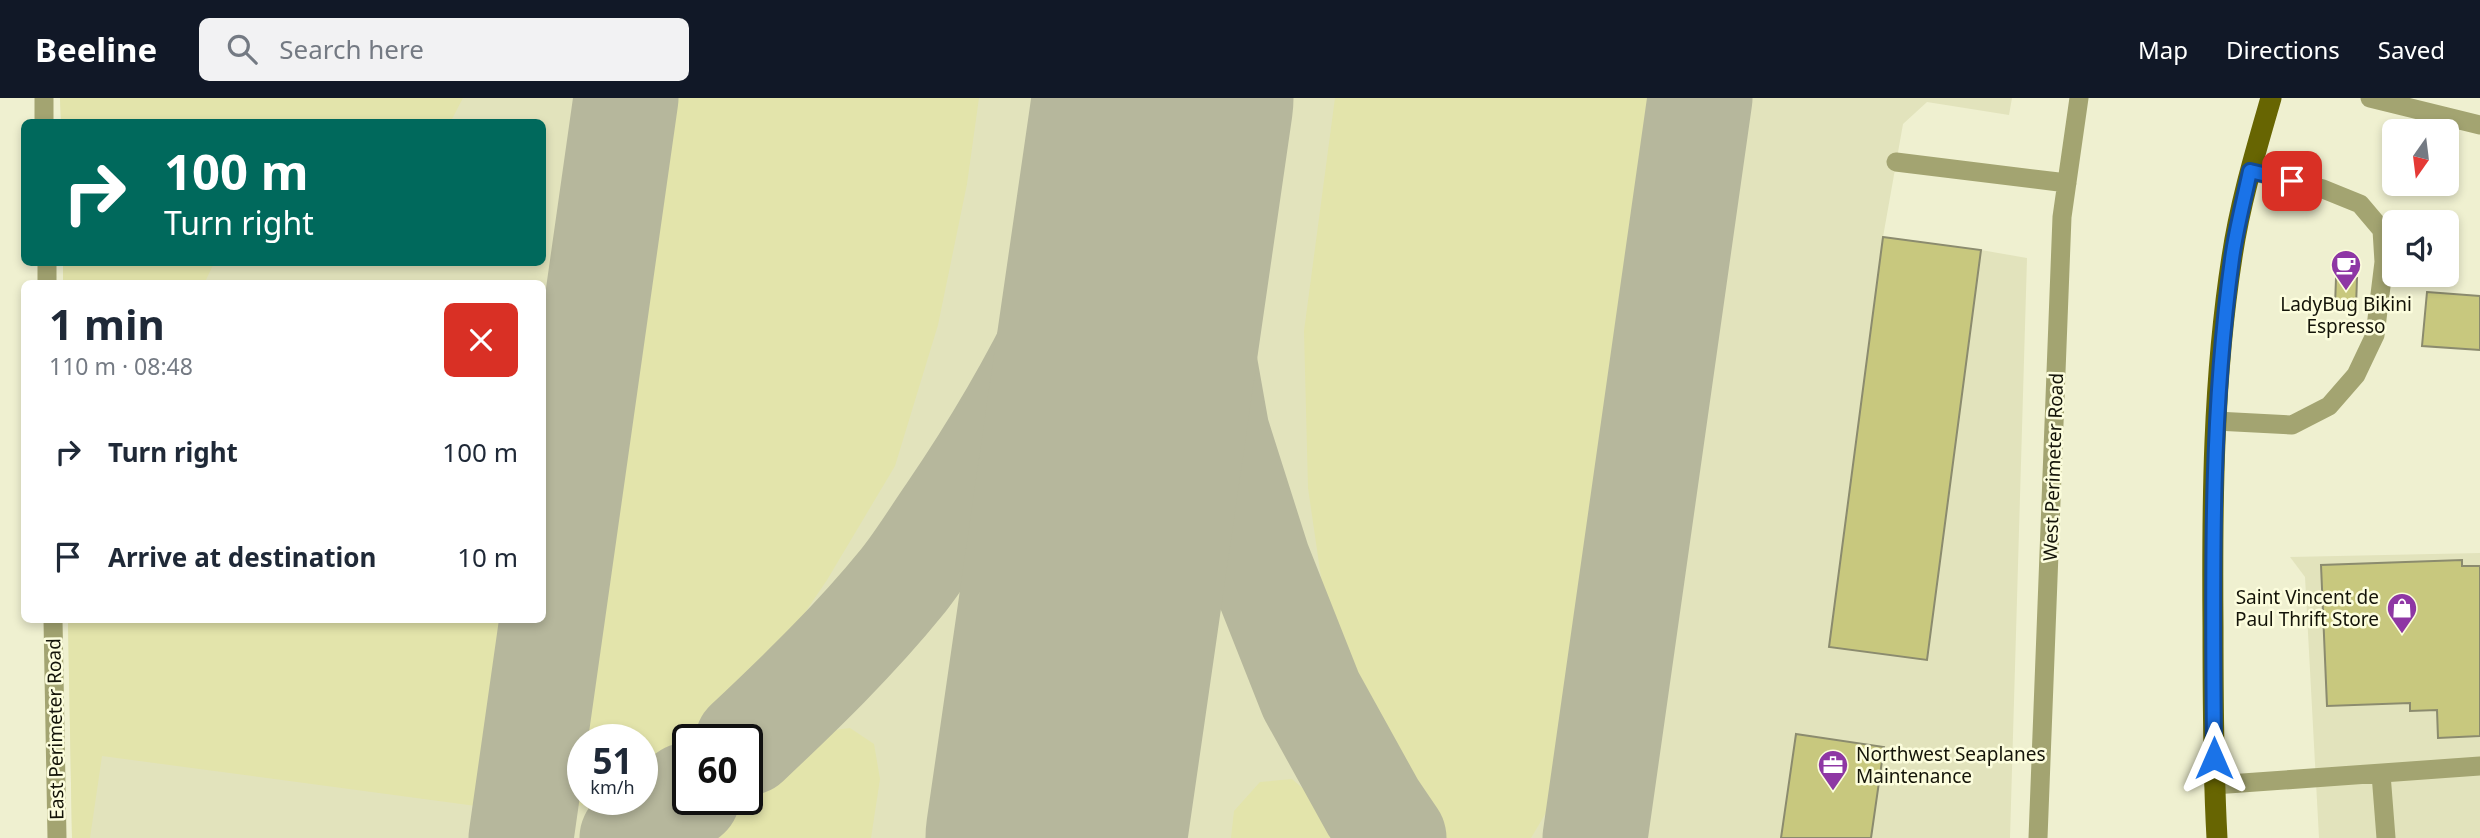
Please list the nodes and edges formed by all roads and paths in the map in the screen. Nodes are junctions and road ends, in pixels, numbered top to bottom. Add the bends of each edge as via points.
1 (44, 98) edge
2 (2079, 98) edge
3 (2272, 98) edge
4 (2370, 98) edge
5 (44, 119) edge
6 (2480, 125) edge
7 (1896, 162) dead end
8 (2250, 171) junction
9 (2067, 183) junction
10 (2216, 421) junction
11 (53, 623) edge
12 (2480, 766) edge
13 (2381, 774) junction
14 (2214, 785) junction
15 (57, 838) edge
16 (2038, 838) edge
17 (2217, 838) edge
18 (2386, 838) edge

1 - 5 lane
2 - 9 lane, West Perimeter Road
3 - 8 main road
4 - 6 lane
7 - 9 lane
8 - 10 main road via 2232,256
8 - 10 lane via 2360,204 2382,230 2384,262 2375,335 2356,375 2329,406 2292,425
9 - 16 lane, West Perimeter Road
10 - 14 main road
11 - 15 lane, East Perimeter Road
12 - 13 lane
13 - 14 lane
13 - 18 lane
14 - 17 main road

